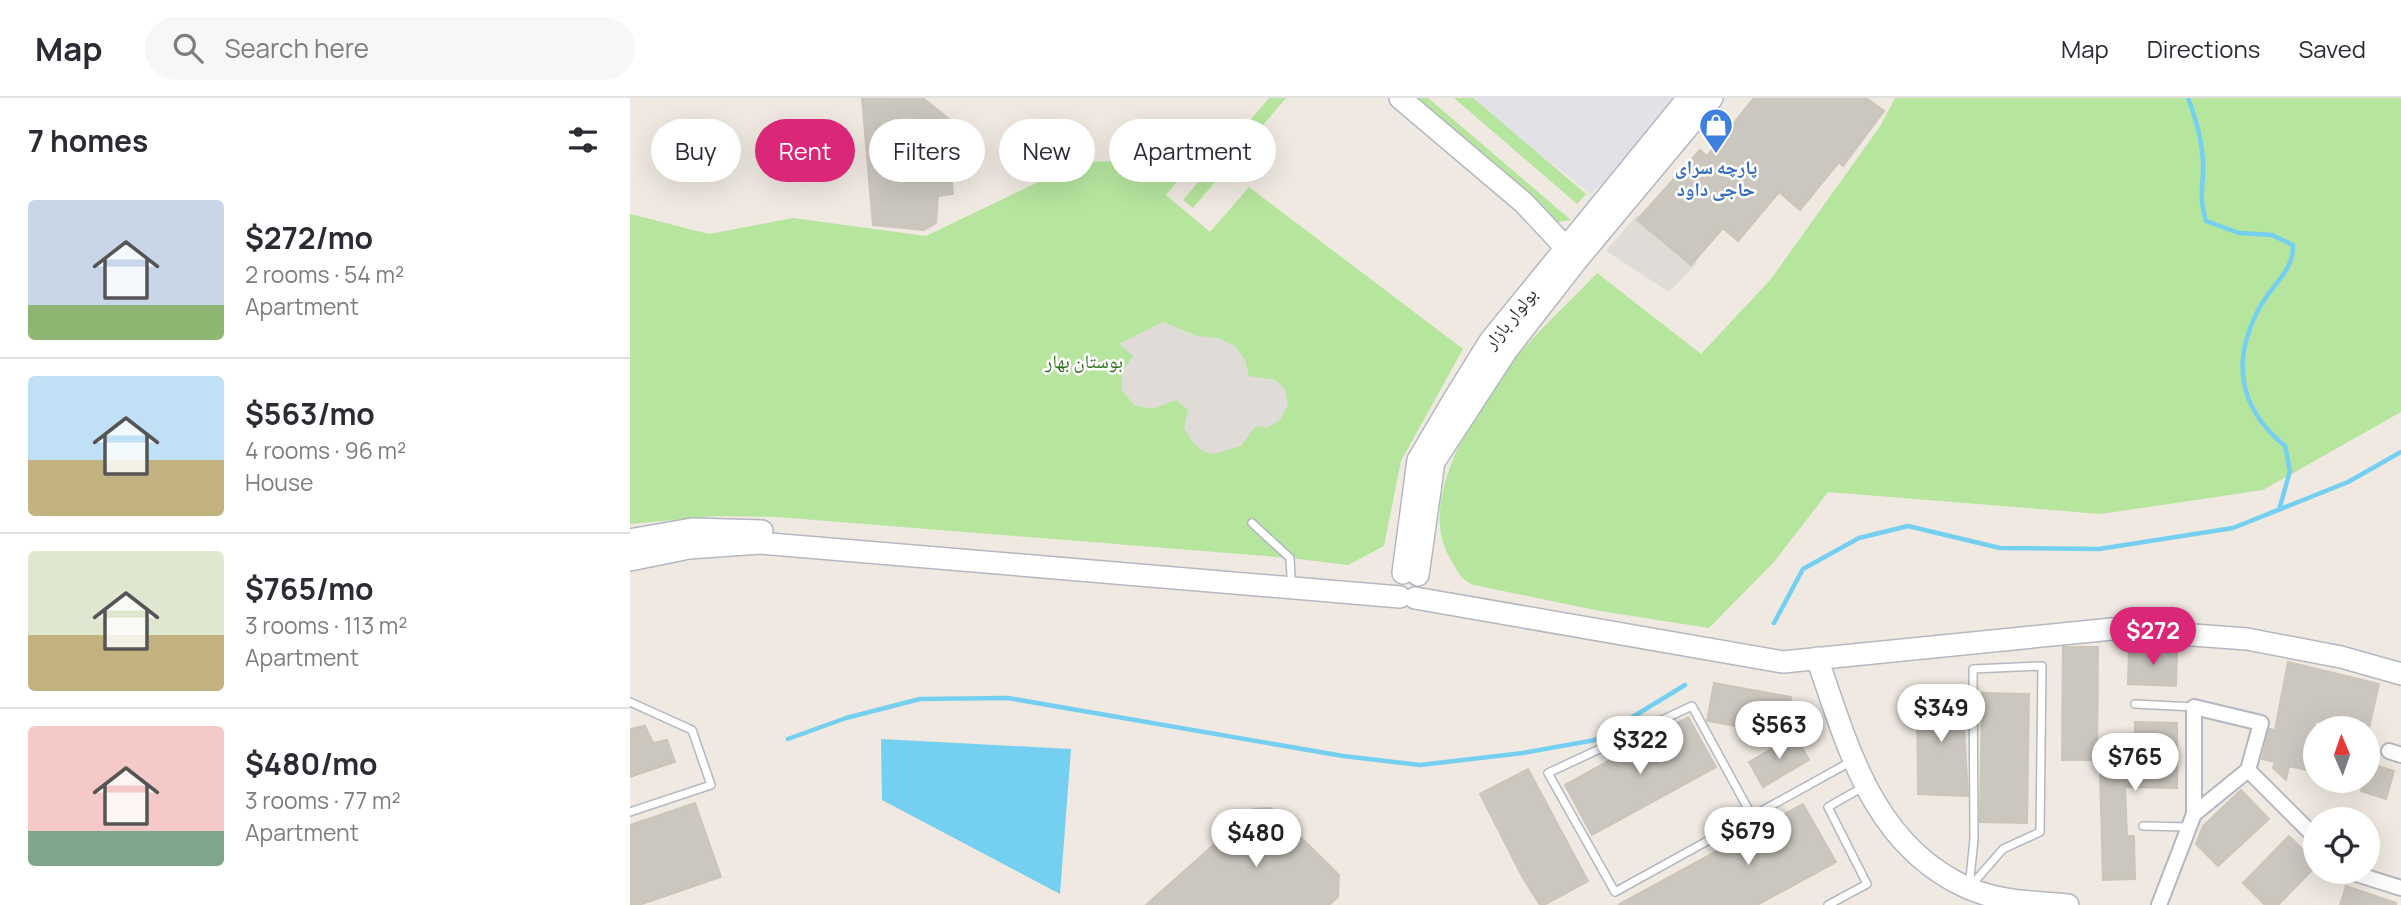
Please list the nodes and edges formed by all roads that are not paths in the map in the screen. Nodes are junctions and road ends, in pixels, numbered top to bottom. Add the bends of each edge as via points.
1 (1400, 98) edge
2 (1688, 98) edge
3 (1712, 98) edge
4 (1567, 249) junction
5 (1252, 523) dead end
6 (630, 540) edge
7 (630, 560) edge
8 (1291, 576) junction
9 (1409, 585) junction
10 (1817, 658) junction
11 (2401, 674) edge
12 (630, 702) edge
13 (2135, 704) dead end
14 (2194, 707) junction
15 (1853, 761) junction
16 (2248, 770) junction
17 (1866, 785) junction
18 (630, 812) edge
19 (1752, 816) junction
20 (2192, 821) junction
21 (2303, 824) edge
22 (2143, 826) dead end
23 (2380, 881) edge
24 (1969, 888) junction
25 (2401, 888) edge
26 (2013, 903) edge
27 (1828, 905) edge
28 (2068, 905) edge
29 (2159, 905) edge

1 - 4 street via 1524,203
2 - 4 street, بولوار بازار
3 - 9 street via 1507,350 1433,462
4 - 9 street, بولوار بازار via 1490,341 1418,460
5 - 8 lane via 1290,558
6 - 8 street via 692,529 761,531
7 - 9 street via 689,548 760,542
8 - 9 street
9 - 10 street
10 - 11 street via 2112,629 2247,639 2342,657
10 - 15 street
12 - 18 lane via 692,730 711,785
13 - 14 lane
14 - 16 street via 2261,723
14 - 20 street
15 - 17 street
15 - 19 lane
16 - 20 street
16 - 21 street
17 - 24 street via 1894,834 1930,865
17 - 27 lane via 1828,807 1867,884
19 - 19 lane via 1615,892 1548,773 1692,706
20 - 22 lane
20 - 29 street
23 - 25 street
24 - 24 lane via 2003,849 2040,832 2042,666 1973,668 1974,839
24 - 26 street
26 - 28 street

